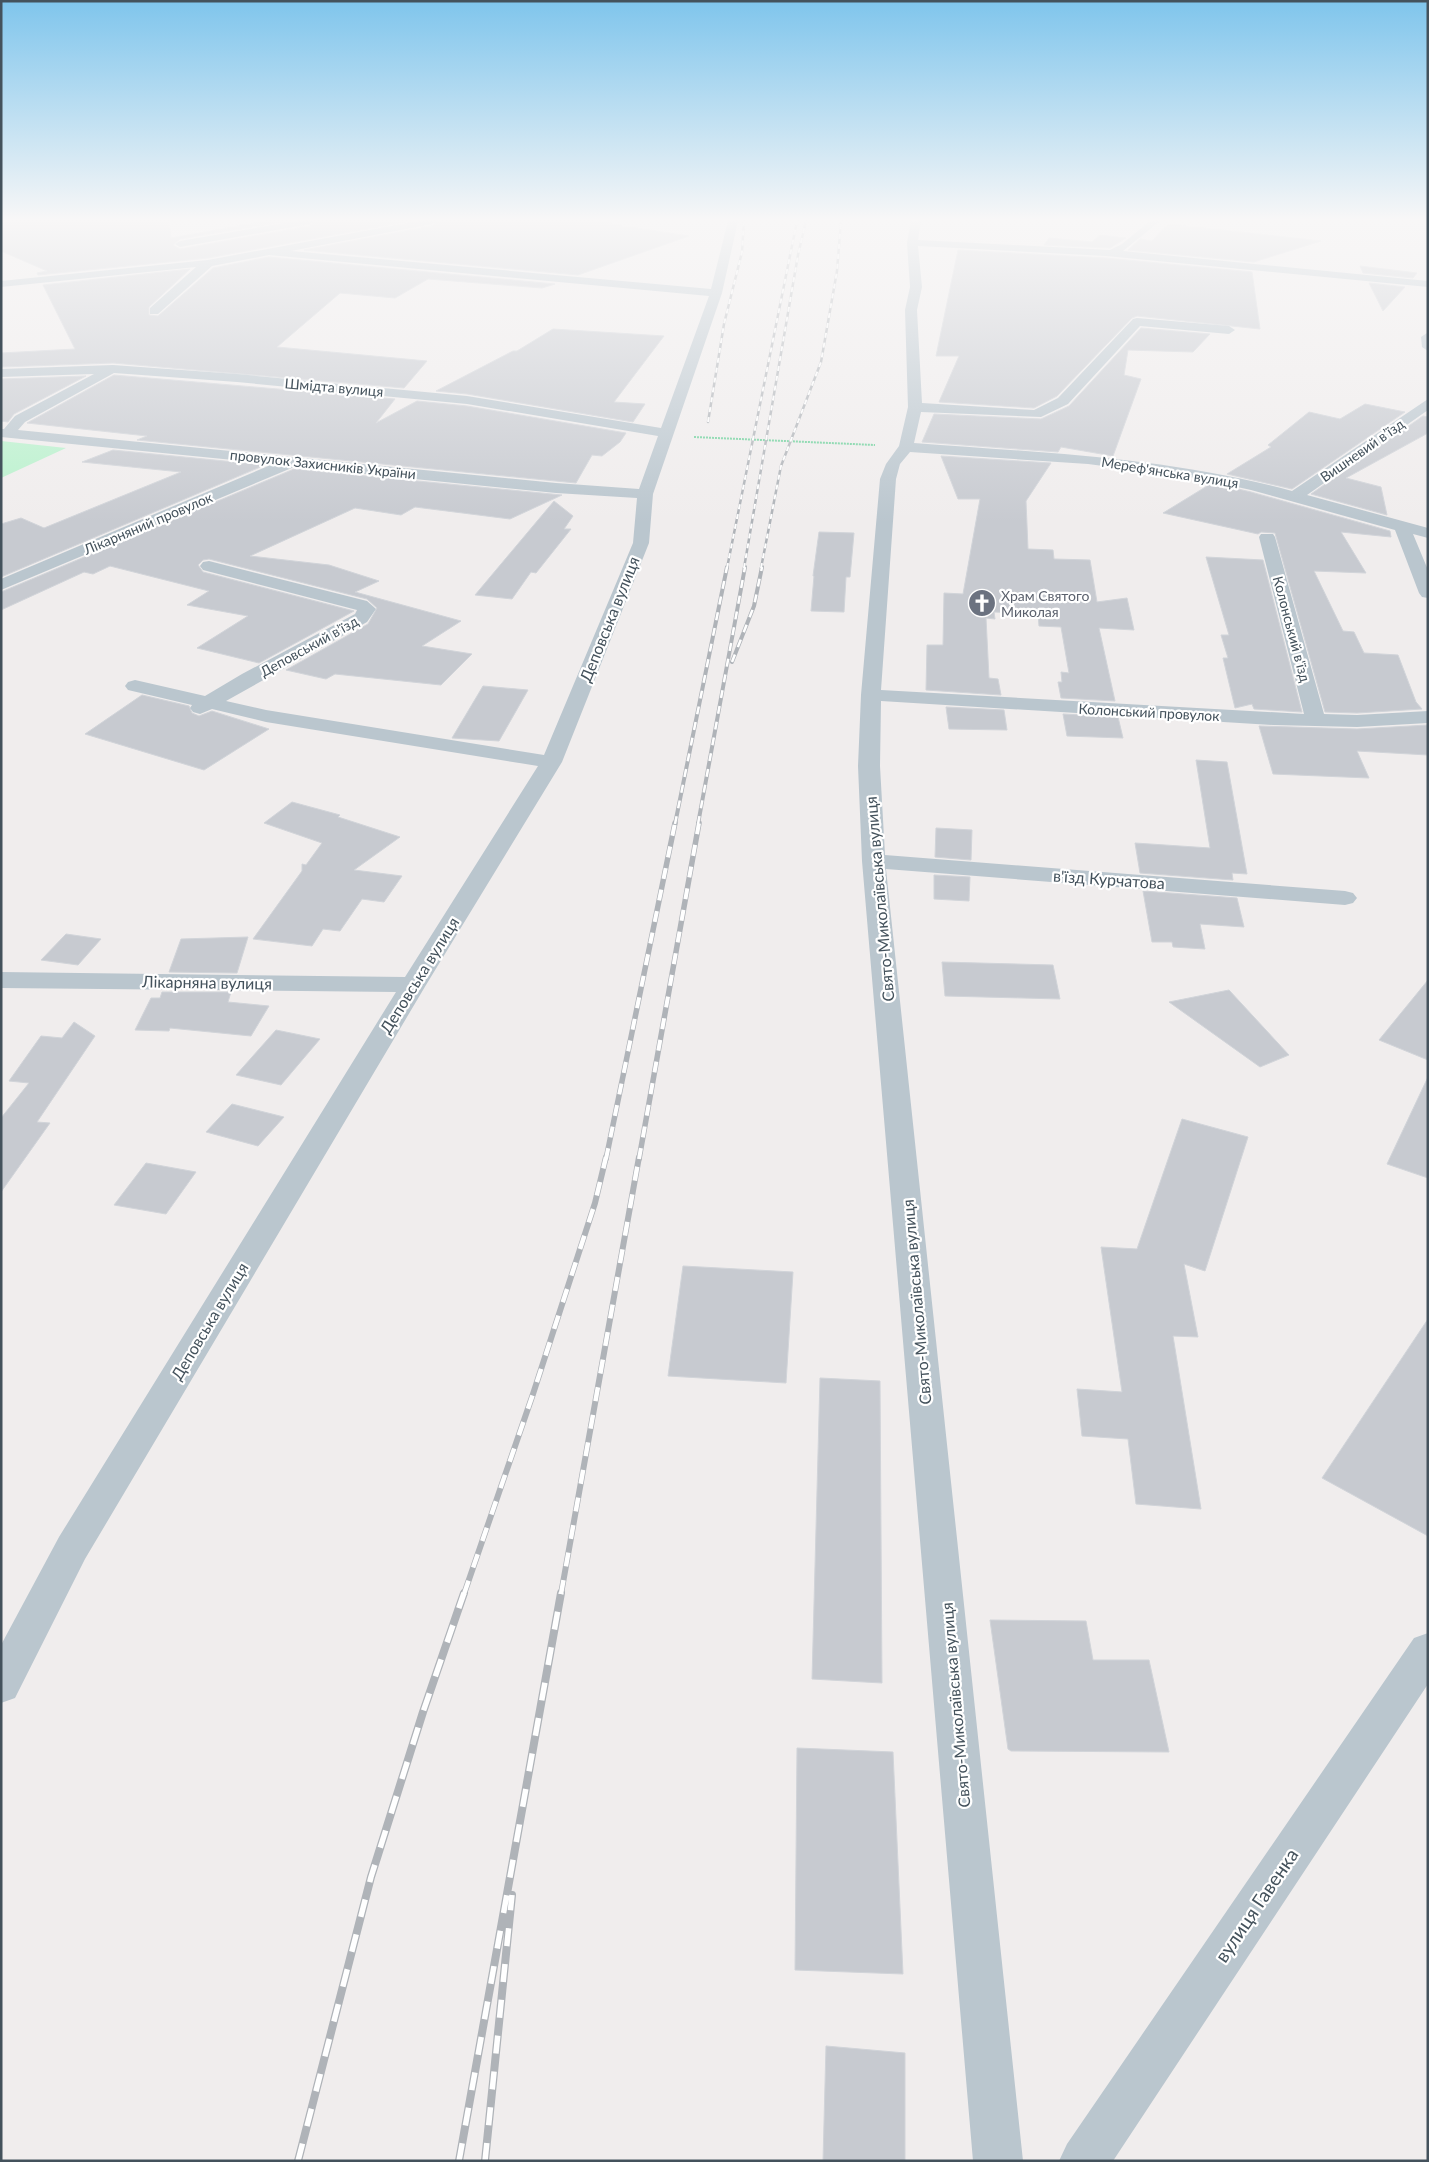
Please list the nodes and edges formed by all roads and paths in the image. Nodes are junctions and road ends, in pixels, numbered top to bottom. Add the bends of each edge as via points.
1 (706, 322) edge
2 (911, 322) edge
3 (1229, 330) dead end
4 (1427, 337) edge
5 (1428, 347) edge
6 (113, 369) junction
7 (1, 374) edge
8 (1428, 403) edge
9 (915, 407) junction
10 (5, 432) edge
11 (665, 434) junction
12 (906, 448) junction
13 (295, 461) junction
14 (645, 494) junction
15 (1296, 496) junction
16 (1402, 526) junction
17 (1428, 533) edge
18 (1267, 537) dead end
19 (208, 566) dead end
20 (1, 585) edge
21 (1428, 593) edge
22 (135, 686) dead end
23 (871, 696) junction
24 (208, 702) junction
25 (186, 716) dead end
26 (1428, 717) edge
27 (1316, 720) junction
28 (551, 762) junction
29 (874, 861) junction
30 (1345, 898) dead end
31 (1, 980) edge
32 (413, 985) junction
33 (1428, 1650) edge
34 (1, 1685) edge
35 (998, 2161) edge
36 (1084, 2161) edge

1 - 11 street, Деповська вулиця
2 - 9 street, Свято-Миколаївська вулиця
3 - 9 street via 1137,322 1062,401 1036,414
4 - 5 street
6 - 7 street, Шмідта вулиця
6 - 10 street via 20,419
6 - 11 street, Шмідта вулиця via 467,400
8 - 15 street, Вишневий в’їзд
9 - 12 street, Свято-Миколаївська вулиця
10 - 13 street, провулок Захисників України
11 - 12 path via 715,440
11 - 14 street, Деповська вулиця
12 - 15 street, Мереф'янська вулиця via 1072,458 1143,466 1197,474
12 - 23 street, Свято-Миколаївська вулиця via 893,464 888,480
13 - 14 street, провулок Захисників України
13 - 20 street, Лікарняний провулок
14 - 28 street, Деповська вулиця via 641,543
15 - 16 street, Мереф'янська вулиця
16 - 17 street, Мереф'янська вулиця
16 - 21 street
18 - 27 street, Колонський в'їзд
19 - 24 street, Деповський в’їзд via 367,609 361,618
22 - 24 street
23 - 27 street, Колонський провулок
23 - 29 street, Свято-Миколаївська вулиця via 869,766
24 - 25 street, Деповський в’їзд
24 - 28 street via 266,716
26 - 27 street, Колонський провулок via 1357,722
28 - 32 street, Деповська вулиця
29 - 30 street, в'їзд Курчатова
29 - 35 street, Свято-Миколаївська вулиця
31 - 32 street, Лікарняна вулиця
32 - 34 street, Деповська вулиця via 72,1548
33 - 36 street, вулиця Гавенка

